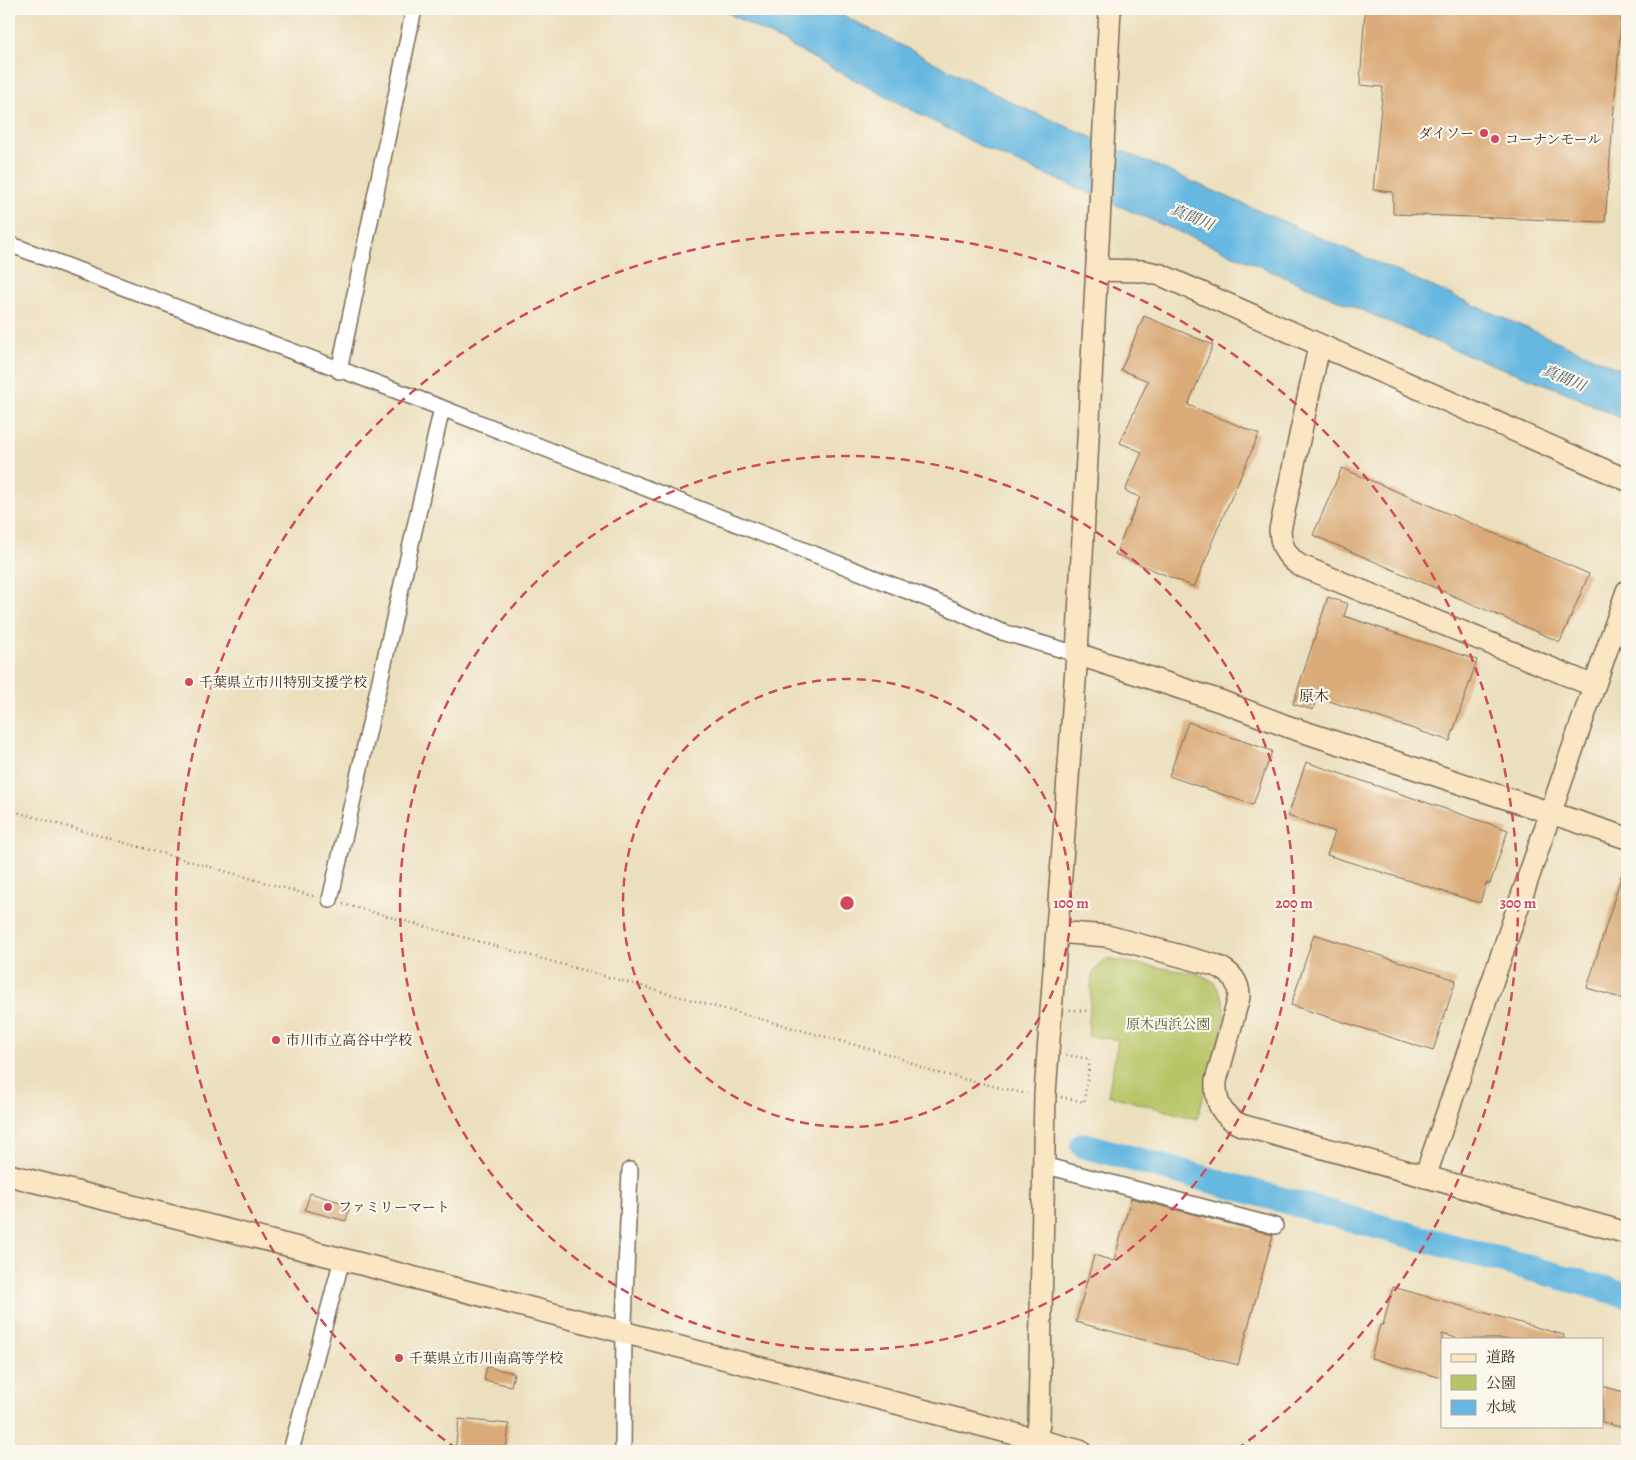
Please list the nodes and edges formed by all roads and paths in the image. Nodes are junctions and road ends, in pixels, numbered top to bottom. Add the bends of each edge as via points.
1 (414, 9) edge
2 (1110, 9) edge
3 (9, 244) edge
4 (1097, 270) junction
5 (1319, 346) junction
6 (339, 370) junction
7 (442, 408) junction
8 (1627, 480) edge
9 (1627, 591) edge
10 (1078, 654) junction
11 (1594, 686) junction
12 (9, 810) edge
13 (1550, 812) junction
14 (1627, 838) edge
15 (330, 900) junction
16 (1057, 932) junction
17 (1068, 1010) dead end
18 (1090, 1010) dead end
19 (1066, 1055) dead end
20 (1045, 1096) junction
21 (1043, 1165) junction
22 (630, 1170) dead end
23 (9, 1175) edge
24 (1425, 1177) junction
25 (1275, 1226) dead end
26 (1627, 1233) edge
27 (342, 1260) junction
28 (624, 1333) junction
29 (1036, 1439) junction
30 (291, 1451) edge
31 (623, 1451) edge
32 (1080, 1451) edge

1 - 6 street
2 - 4 street
3 - 6 street
4 - 5 street via 1153,272
4 - 10 street
5 - 8 street
5 - 11 street via 1280,530 1280,540 1287,555 1299,565
6 - 7 street
7 - 10 street via 946,606 999,631
7 - 15 street
9 - 11 street
10 - 13 street
10 - 16 street
11 - 13 street
12 - 15 path
13 - 14 street
13 - 24 street
15 - 20 path via 895,1056 930,1071
16 - 20 street
16 - 24 street via 1107,936 1225,969 1239,987 1239,997 1216,1081 1218,1104 1224,1113 1241,1124
17 - 18 path
19 - 20 path via 1090,1058 1084,1102
20 - 21 street
21 - 25 street
21 - 29 street
22 - 28 street
23 - 27 street
24 - 26 street
27 - 28 street
27 - 30 street
28 - 29 street
28 - 31 street
29 - 32 street

